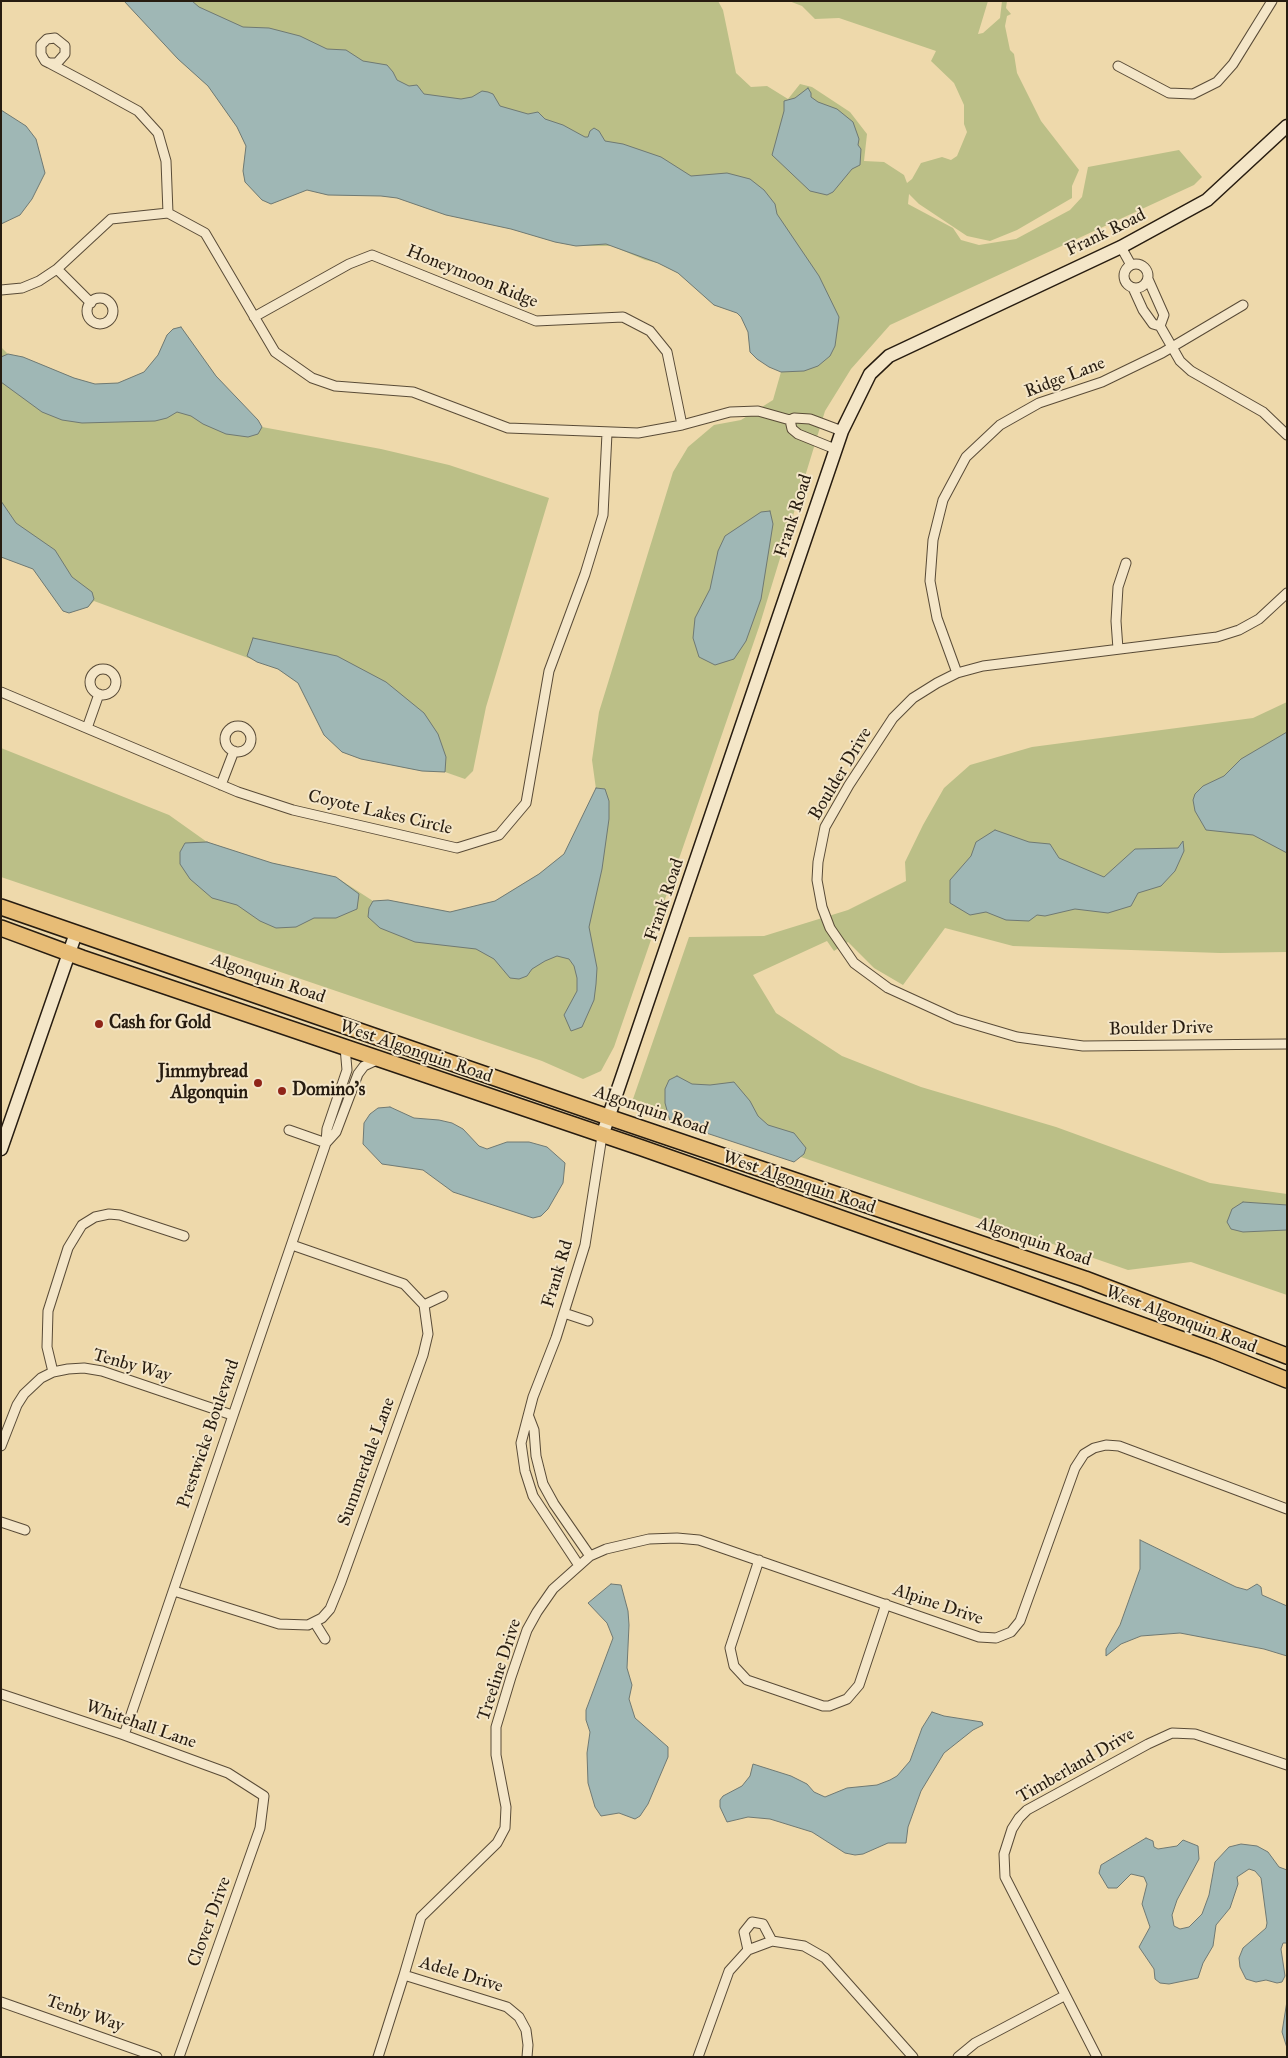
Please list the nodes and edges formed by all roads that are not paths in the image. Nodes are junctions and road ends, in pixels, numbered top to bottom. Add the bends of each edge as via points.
1 (1268, 3) edge
2 (49, 63) dead end
3 (1118, 66) dead end
4 (1287, 126) edge
5 (168, 213) junction
6 (1121, 247) junction
7 (1131, 265) junction
8 (57, 269) junction
9 (1148, 279) junction
10 (1133, 288) junction
11 (1, 290) edge
12 (91, 302) dead end
13 (1243, 306) dead end
14 (254, 317) junction
15 (1160, 326) junction
16 (1172, 347) junction
17 (792, 419) junction
18 (682, 425) junction
19 (842, 432) junction
20 (607, 433) junction
21 (1287, 435) edge
22 (835, 449) junction
23 (1126, 563) dead end
24 (1287, 593) edge
25 (1118, 650) junction
26 (957, 673) junction
27 (1, 692) edge
28 (99, 694) dead end
29 (87, 728) junction
30 (234, 751) dead end
31 (222, 785) junction
32 (1, 907) edge
33 (1, 928) edge
34 (76, 933) junction
35 (69, 954) junction
36 (1287, 1044) edge
37 (345, 1047) junction
38 (383, 1060) junction
39 (608, 1117) junction
40 (289, 1130) dead end
41 (602, 1136) junction
42 (326, 1143) junction
43 (1, 1149) edge
44 (184, 1236) dead end
45 (292, 1246) junction
46 (443, 1296) dead end
47 (424, 1305) junction
48 (564, 1313) junction
49 (588, 1321) dead end
50 (1287, 1356) edge
51 (53, 1372) junction
52 (1287, 1380) edge
53 (232, 1415) junction
54 (529, 1417) junction
55 (1, 1446) edge
56 (1287, 1509) edge
57 (1, 1522) edge
58 (25, 1530) dead end
59 (590, 1556) junction
60 (760, 1560) junction
61 (578, 1564) junction
62 (174, 1591) junction
63 (886, 1604) junction
64 (316, 1623) junction
65 (325, 1639) dead end
66 (1, 1694) edge
67 (124, 1735) junction
68 (1287, 1765) edge
69 (264, 1796) joint
70 (772, 1941) junction
71 (748, 1950) junction
72 (404, 1975) junction
73 (1064, 1996) junction
74 (1, 2002) edge
75 (157, 2057) edge
76 (179, 2057) edge
77 (378, 2057) edge
78 (526, 2057) edge
79 (698, 2057) edge
80 (913, 2057) edge
81 (958, 2057) edge
82 (1097, 2057) edge

1 - 3 street via 1233,64 1217,82 1194,94 1169,92
2 - 5 street via 138,111 158,133 166,161
4 - 6 street, Frank Road via 1207,200
5 - 8 street via 111,219
5 - 14 street via 205,234
6 - 7 street
6 - 19 street, Frank Road via 890,356 870,374
7 - 9 street via 1144,267
7 - 10 street via 1124,277 1127,285
8 - 11 street via 22,288
8 - 12 street
9 - 10 street via 1142,287
9 - 15 street via 1164,315
10 - 15 street via 1153,324
13 - 16 street, Ridge Lane
14 - 18 street, Honeymoon Ridge via 349,264 372,255 536,321 623,317 650,331 666,352
14 - 20 street via 274,352 312,378 336,386 413,392 508,428
15 - 16 street
16 - 21 street via 1191,371 1257,408
16 - 26 street, Ridge Lane via 1102,382 1039,403 1000,425 966,457 943,500 933,540 930,581 937,618
17 - 18 street via 758,411 730,412
17 - 19 street via 810,419
17 - 22 street via 792,429 798,434
18 - 20 street via 638,433
19 - 22 street, Frank Road
20 - 31 street, Coyote Lakes Circle via 602,515 585,574 549,672 526,803 499,835 457,848 293,810
22 - 39 street, Frank Road
23 - 25 street via 1118,587
24 - 25 street, Boulder Drive via 1259,619 1231,633 1210,639
25 - 26 street, Boulder Drive via 997,664
26 - 36 street, Boulder Drive via 913,698 893,718 825,827 818,871 822,907 830,928 848,956 871,977 908,998 956,1019 1017,1037 1098,1047
27 - 29 street, Coyote Lakes Circle
28 - 29 street
29 - 31 street, Coyote Lakes Circle
30 - 31 street
32 - 34 main road, Algonquin Road
33 - 35 main road
34 - 35 street
34 - 39 main road, Algonquin Road
35 - 37 main road, West Algonquin Road
35 - 43 street
37 - 38 main road, West Algonquin Road
37 - 42 street, Prestwicke Boulevard via 347,1070 327,1129
38 - 41 main road, West Algonquin Road
38 - 42 street, Prestwicke Boulevard via 373,1060 358,1074 336,1132
39 - 41 street, Frank Road
39 - 50 main road, Algonquin Road via 1085,1279
40 - 42 street
41 - 48 street, Frank Rd via 585,1245
41 - 52 main road, West Algonquin Road via 1070,1298
42 - 45 street, Prestwicke Boulevard
44 - 51 street via 120,1215 95,1217 82,1225 68,1248 48,1311 47,1347
45 - 47 street via 404,1284
45 - 53 street, Prestwicke Boulevard
46 - 47 street
47 - 64 street, Summerdale Lane via 428,1334 423,1355 341,1582 330,1609
48 - 49 street
48 - 54 street, Frank Rd
51 - 53 street, Tenby Way via 84,1368 102,1371
51 - 55 street, Tenby Way via 24,1394
53 - 62 street, Prestwicke Boulevard
54 - 59 street, Frank Rd via 544,1484
54 - 61 street, Frank Rd via 521,1443 531,1490 538,1506
56 - 63 street, Alpine Drive via 1119,1446 1106,1445 1094,1448 1078,1461 1023,1615 1011,1632 1001,1637 984,1638
57 - 58 street
59 - 60 street, Alpine Drive via 640,1540 677,1538 709,1543
59 - 61 street, Alpine Drive
60 - 63 street, Alpine Drive
60 - 63 street via 730,1648 732,1662 738,1672 755,1683 823,1706 847,1699 859,1686
61 - 72 street, Treeline Drive via 553,1589 527,1630 496,1727 496,1755 506,1807 505,1828 497,1843 421,1917
62 - 64 street via 279,1624
62 - 67 street, Prestwicke Boulevard
64 - 65 street
66 - 67 street, Whitehall Lane
67 - 69 street, Whitehall Lane via 228,1774
68 - 73 street, Timberland Drive via 1196,1734 1172,1733 1027,1810 1007,1842 1004,1872
69 - 76 street, Clover Drive via 260,1828
70 - 71 street
70 - 71 street via 763,1924 752,1922 744,1932
70 - 80 street via 804,1946 825,1958
71 - 79 street via 723,1982
72 - 77 street, Adele Drive
72 - 78 street, Adele Drive via 507,2007 519,2017 526,2030
73 - 81 street via 975,2043
73 - 82 street, Timberland Drive
74 - 75 street, Tenby Way

